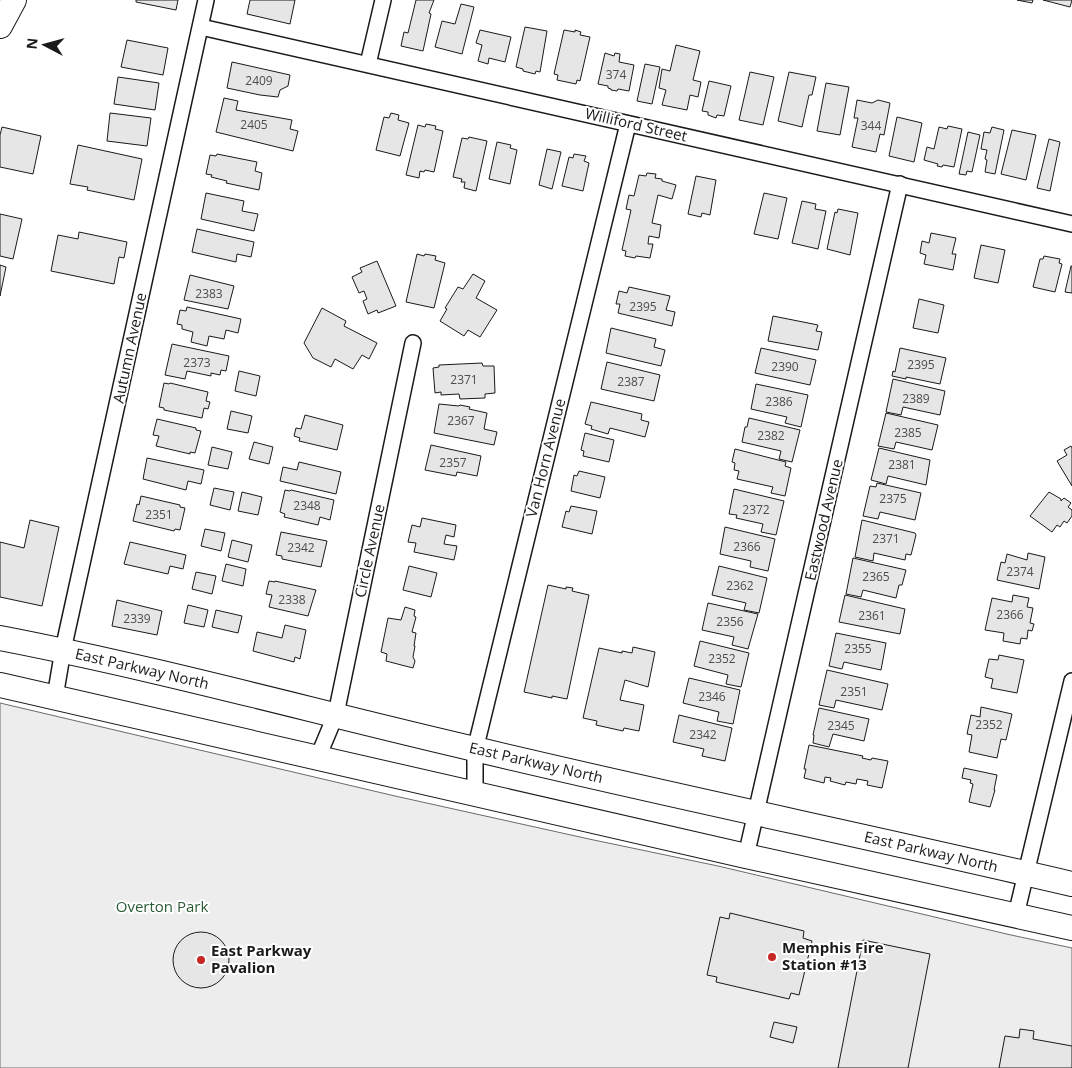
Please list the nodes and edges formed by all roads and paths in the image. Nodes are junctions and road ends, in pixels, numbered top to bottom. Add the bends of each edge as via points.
1 (14, 0) edge
2 (206, 0) edge
3 (383, 0) edge
4 (0, 26) edge
5 (200, 26) junction
6 (368, 64) junction
7 (628, 124) junction
8 (900, 184) junction
9 (1072, 224) edge
10 (413, 343) dead end
11 (0, 638) edge
12 (63, 650) junction
13 (1072, 681) edge
14 (0, 684) edge
15 (55, 697) junction
16 (336, 714) junction
17 (475, 750) junction
18 (318, 757) junction
19 (475, 793) junction
20 (757, 814) junction
21 (746, 856) junction
22 (1026, 874) junction
23 (1072, 884) edge
24 (1016, 915) junction
25 (1072, 928) edge

1 - 4 main road
2 - 5 street, Autumn Avenue
3 - 6 street
5 - 6 street, Williford Street
5 - 12 street, Autumn Avenue
6 - 7 street, Williford Street
7 - 8 street, Williford Street
7 - 17 street, Van Horn Avenue
8 - 9 street, Williford Street
8 - 20 street, Eastwood Avenue
10 - 16 street, Circle Avenue
11 - 12 main road, East Parkway North
12 - 15 street, Autumn Avenue
12 - 16 main road, East Parkway North
13 - 22 street
14 - 15 main road
15 - 18 main road
16 - 17 main road, East Parkway North
16 - 18 street, Circle Avenue
17 - 19 street, Van Horn Avenue
17 - 20 main road, East Parkway North
18 - 19 main road
19 - 21 main road
20 - 21 street, Eastwood Avenue
20 - 22 main road, East Parkway North
21 - 24 main road
22 - 23 main road, East Parkway North
22 - 24 street
24 - 25 main road

